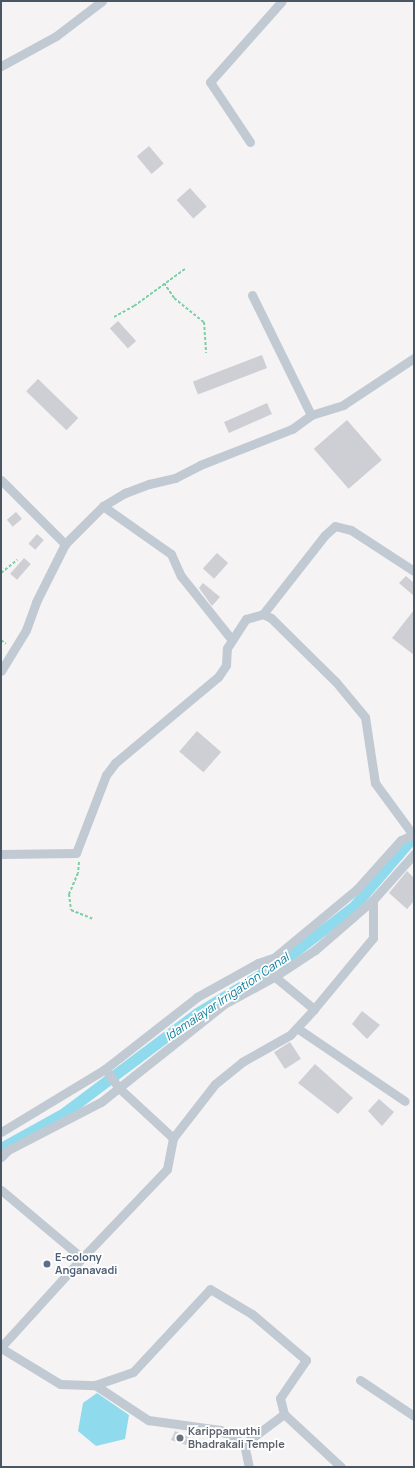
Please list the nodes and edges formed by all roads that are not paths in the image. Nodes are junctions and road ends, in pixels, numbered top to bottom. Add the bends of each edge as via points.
1 (102, 1) edge
2 (282, 1) edge
3 (1, 66) edge
4 (250, 142) dead end
5 (252, 295) dead end
6 (414, 358) edge
7 (311, 415) junction
8 (1, 480) edge
9 (103, 506) junction
10 (65, 544) junction
11 (414, 571) edge
12 (262, 614) junction
13 (232, 640) junction
14 (1, 671) edge
15 (413, 835) edge
16 (1, 854) edge
17 (414, 854) edge
18 (373, 900) junction
19 (258, 963) junction
20 (274, 977) junction
21 (314, 1009) junction
22 (297, 1028) junction
23 (105, 1069) junction
24 (119, 1088) junction
25 (405, 1101) dead end
26 (1, 1132) edge
27 (173, 1138) junction
28 (1, 1157) edge
29 (1, 1190) edge
30 (82, 1258) junction
31 (1, 1347) edge
32 (360, 1380) dead end
33 (95, 1385) junction
34 (284, 1414) junction
35 (414, 1416) edge
36 (244, 1444) junction
37 (249, 1467) edge
38 (341, 1467) edge

1 - 3 street via 56,36
2 - 4 street via 210,82
5 - 7 street
6 - 7 street via 343,405
7 - 9 street via 292,429 200,465 175,478 125,493
8 - 10 street
9 - 10 street
9 - 13 street via 171,554 181,576
10 - 14 street via 36,602 26,630
11 - 12 street via 351,530 335,526
12 - 13 street via 246,619
12 - 15 street via 271,618 336,682 365,717 375,783
13 - 16 street via 227,648 226,665 218,677 114,763 106,775 79,849 70,855
15 - 19 street via 401,840 357,889 304,934 275,957
17 - 18 street
18 - 20 street via 315,950
18 - 21 street via 373,938
19 - 20 street
19 - 23 street via 197,997
20 - 21 street
20 - 24 street via 224,1004
21 - 22 street
22 - 25 street
22 - 27 street via 290,1035 242,1062 215,1084
23 - 24 street
23 - 26 street
24 - 27 street
24 - 28 street via 101,1102 8,1150
27 - 30 street via 166,1169
29 - 30 street
30 - 31 street
31 - 33 street via 60,1384
32 - 35 street
33 - 34 street via 133,1372 210,1289 252,1314 306,1360 280,1398
33 - 36 street via 148,1420 220,1430
34 - 36 street
34 - 38 street
36 - 37 street

